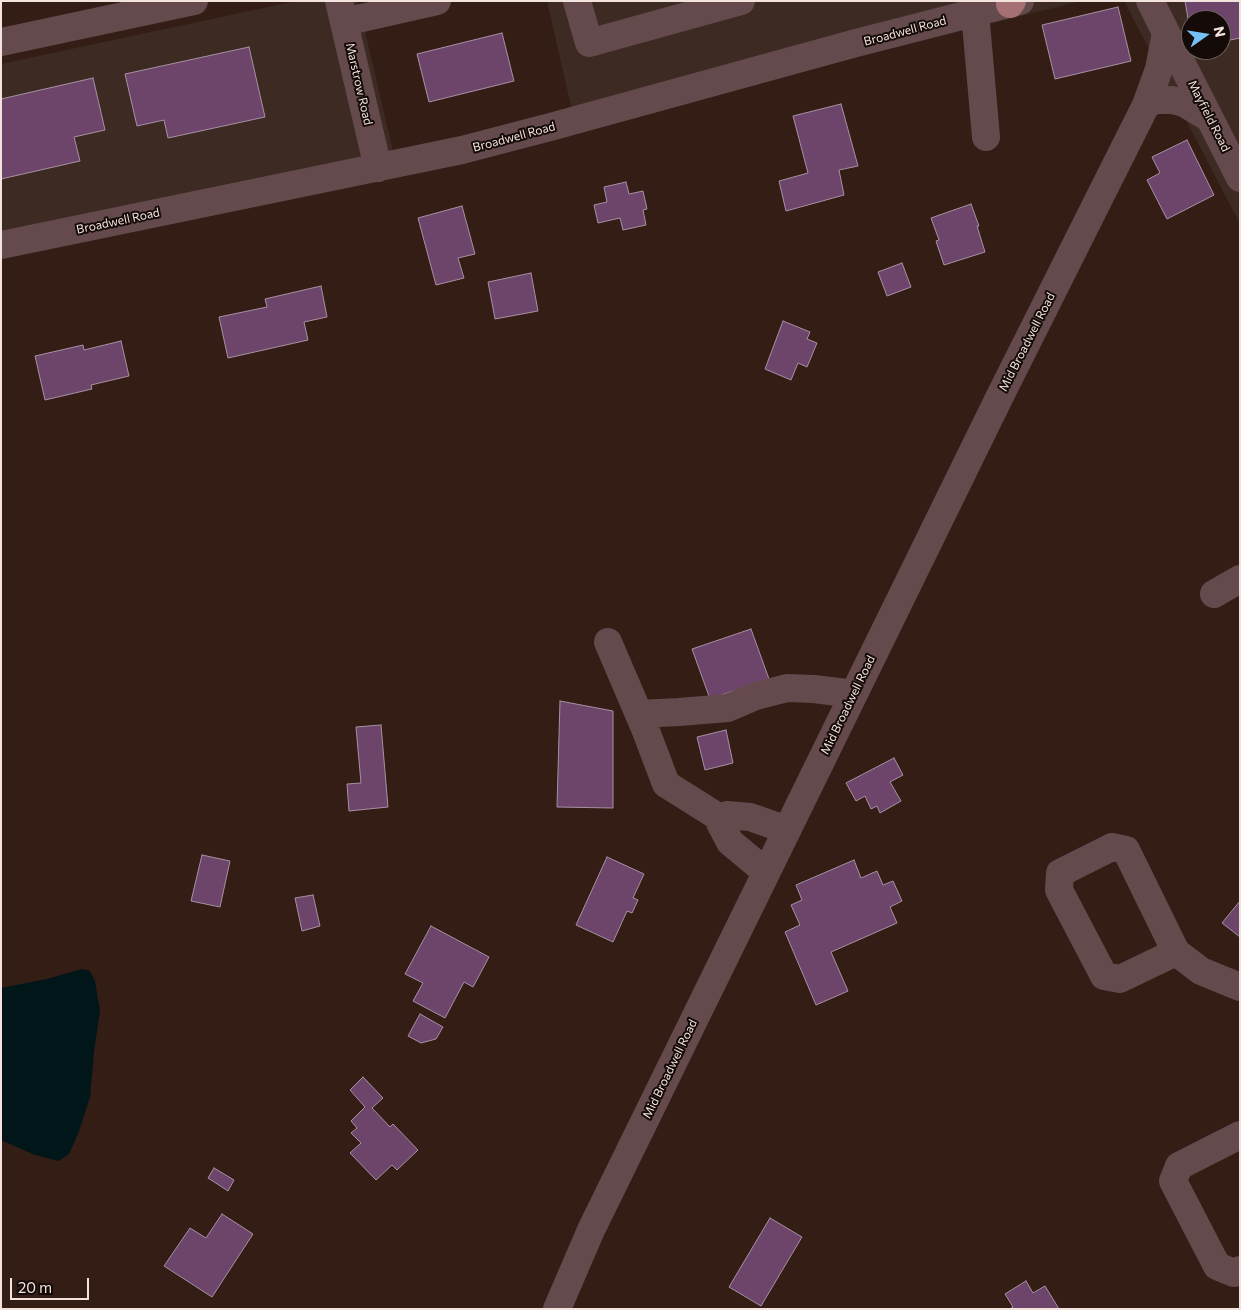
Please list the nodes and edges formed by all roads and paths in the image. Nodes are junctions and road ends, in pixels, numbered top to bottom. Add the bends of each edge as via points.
1 (194, 1) edge
2 (437, 1) edge
3 (577, 1) edge
4 (741, 1) edge
5 (1150, 1) edge
6 (1014, 2) edge
7 (974, 7) edge
8 (342, 12) edge
9 (1166, 33) junction
10 (1, 42) edge
11 (1146, 105) junction
12 (1209, 118) junction
13 (986, 137) dead end
14 (378, 168) junction
15 (1240, 178) edge
16 (1, 245) edge
17 (1240, 579) edge
18 (1214, 594) dead end
19 (608, 642) dead end
20 (854, 694) junction
21 (639, 714) junction
22 (720, 818) junction
23 (787, 830) junction
24 (766, 872) junction
25 (1176, 952) junction
26 (1240, 988) edge
27 (1240, 1135) edge
28 (1240, 1270) edge
29 (557, 1309) edge

1 - 10 street
2 - 8 street
3 - 4 street via 588,44
5 - 9 street, Mayfield Road
6 - 7 street, Broadwell Road
7 - 13 street
7 - 14 street, Broadwell Road via 847,46 554,126
8 - 14 street, Marstrow Road
9 - 11 street, Mid Broadwell Road via 1159,69
9 - 12 street, Mayfield Road
11 - 12 street via 1156,100 1172,100 1184,103
11 - 20 street, Mid Broadwell Road
12 - 15 street, Mayfield Road
14 - 16 street, Broadwell Road
17 - 18 street
19 - 21 street
20 - 21 street via 787,688 728,708
20 - 23 street, Mid Broadwell Road
21 - 22 street via 666,784
22 - 23 street via 727,815 750,817
22 - 24 street via 730,842
23 - 24 street, Mid Broadwell Road
24 - 29 street, Mid Broadwell Road via 591,1230
25 - 25 street via 1126,850 1112,847 1060,873 1059,890 1104,976 1120,979
25 - 26 street via 1201,971
27 - 28 street via 1179,1166 1173,1182 1217,1266 1234,1273

